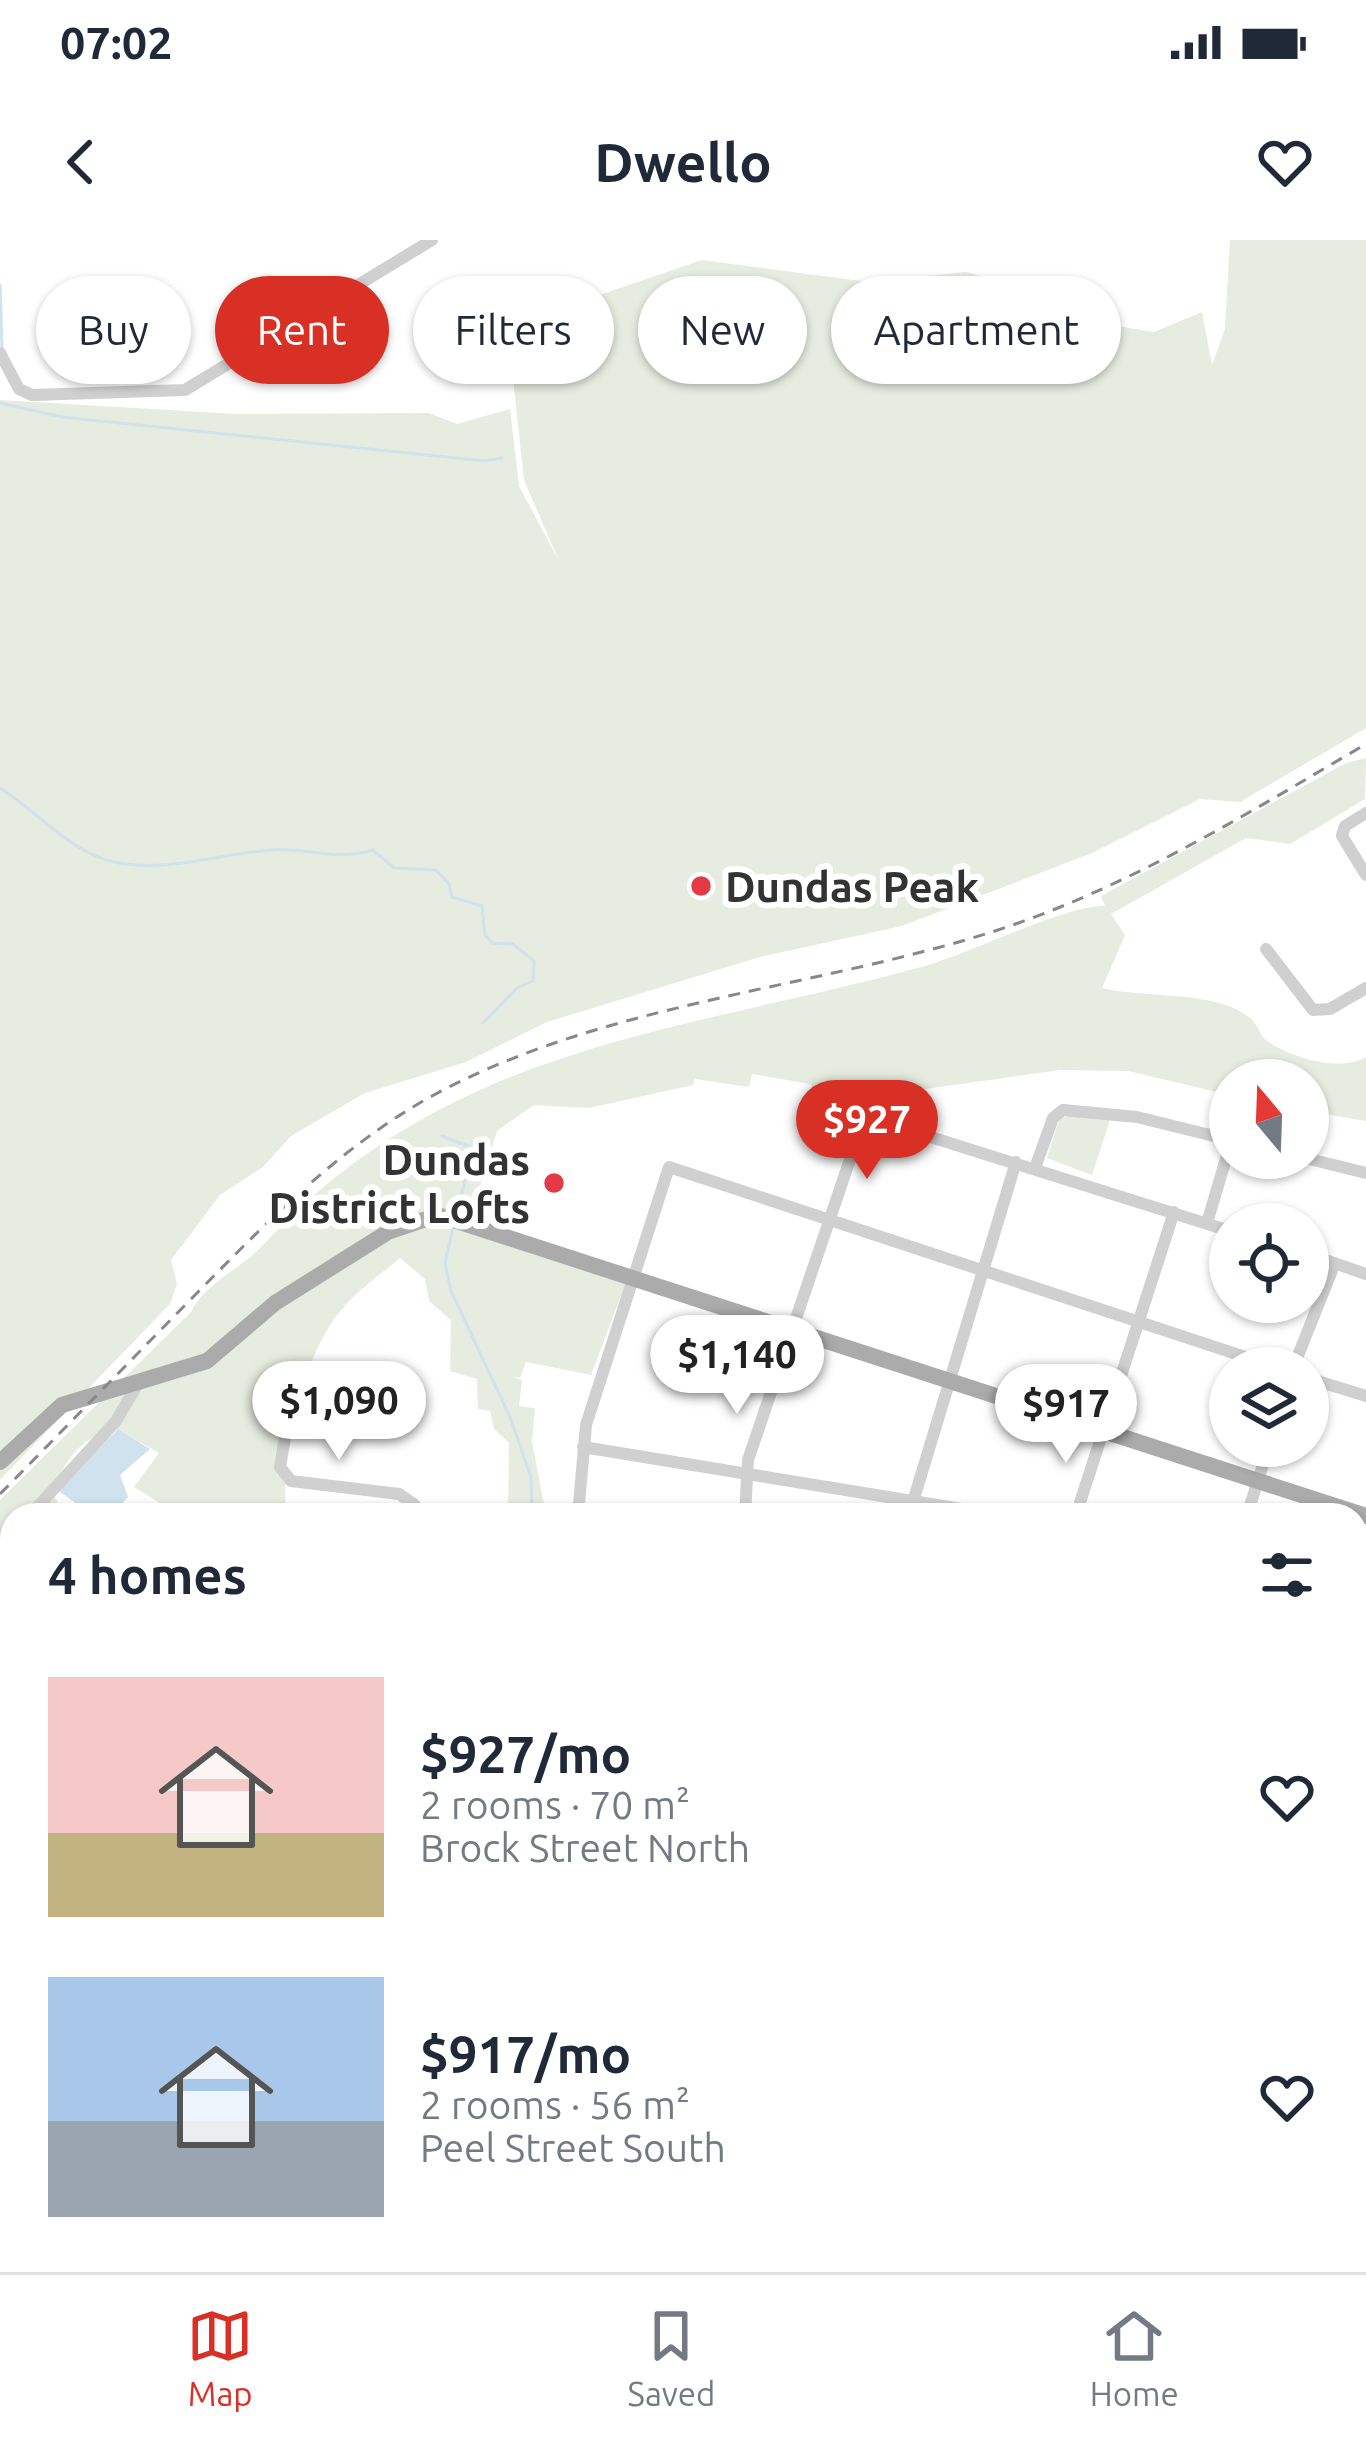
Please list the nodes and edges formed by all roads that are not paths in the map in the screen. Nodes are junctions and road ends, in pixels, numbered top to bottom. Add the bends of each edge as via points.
1 (432, 240) edge
2 (0, 352) edge
3 (1366, 813) edge
4 (1366, 875) edge
5 (1266, 949) dead end
6 (1366, 988) edge
7 (1209, 1137) edge
8 (1016, 1162) junction
9 (1329, 1164) edge
10 (1035, 1168) junction
11 (1366, 1173) edge
12 (1219, 1179) edge
13 (1174, 1212) junction
14 (829, 1220) junction
15 (1207, 1223) joint
16 (1329, 1261) edge
17 (1335, 1263) junction
18 (983, 1269) junction
19 (1366, 1274) edge
20 (637, 1278) junction
21 (1138, 1322) junction
22 (791, 1329) junction
23 (1215, 1347) edge
24 (1301, 1347) edge
25 (947, 1379) junction
26 (137, 1385) junction
27 (1329, 1385) edge
28 (1366, 1396) edge
29 (290, 1408) dead end
30 (1102, 1430) junction
31 (583, 1447) junction
32 (0, 1462) edge
33 (1262, 1467) edge
34 (746, 1472) junction
35 (1258, 1481) junction
36 (41, 1503) edge
37 (411, 1503) edge
38 (579, 1503) edge
39 (746, 1503) edge
40 (886, 1503) edge
41 (910, 1503) edge
42 (1080, 1503) edge
43 (1250, 1503) edge
44 (1326, 1503) edge

1 - 2 street via 185,390 32,394 19,389
3 - 4 street via 1343,830
5 - 6 street via 1313,1010
7 - 10 street via 1063,1110
8 - 10 street
8 - 14 street via 870,1118
8 - 18 street
9 - 11 street
10 - 13 street
12 - 15 street
13 - 15 street
13 - 21 street
14 - 18 street
14 - 20 street via 669,1167
14 - 22 street
16 - 17 street
17 - 19 street
17 - 24 street
18 - 21 street
18 - 25 street
20 - 22 main road
20 - 26 main road via 459,1218 418,1218 275,1303 207,1361
20 - 31 street
21 - 23 street
21 - 30 street
22 - 25 main road
22 - 34 street
25 - 30 main road
25 - 41 street
26 - 32 main road via 62,1405
26 - 36 street
27 - 28 street
29 - 37 street via 280,1467 291,1481 399,1493
30 - 35 main road
30 - 42 street
31 - 34 street
31 - 38 street
33 - 35 street
34 - 39 street
34 - 40 street
35 - 43 street
35 - 44 main road

